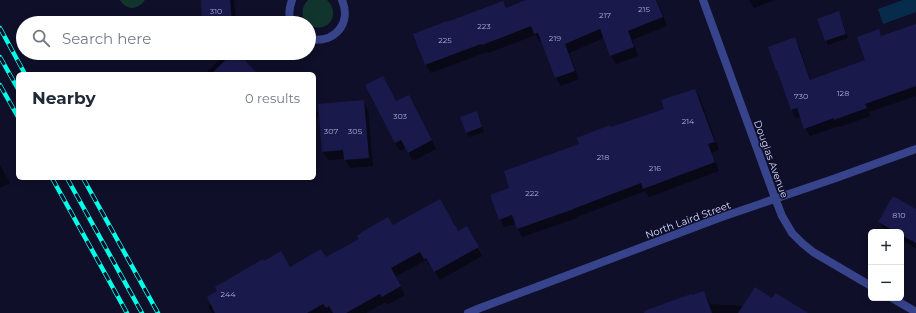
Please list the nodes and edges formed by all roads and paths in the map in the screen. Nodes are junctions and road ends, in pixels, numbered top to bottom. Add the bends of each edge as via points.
1 (292, 0) edge
2 (344, 0) edge
3 (703, 0) edge
4 (289, 16) edge
5 (316, 41) edge
6 (916, 149) edge
7 (775, 198) junction
8 (868, 284) edge
9 (897, 301) edge
10 (916, 312) edge
11 (468, 313) edge

1 - 4 street
2 - 5 street via 344,20 341,28 334,35
3 - 7 street, Douglas Avenue
6 - 7 street, North Laird Street
7 - 8 street, Douglas Avenue via 792,233 802,243
7 - 11 street, North Laird Street
9 - 10 street

